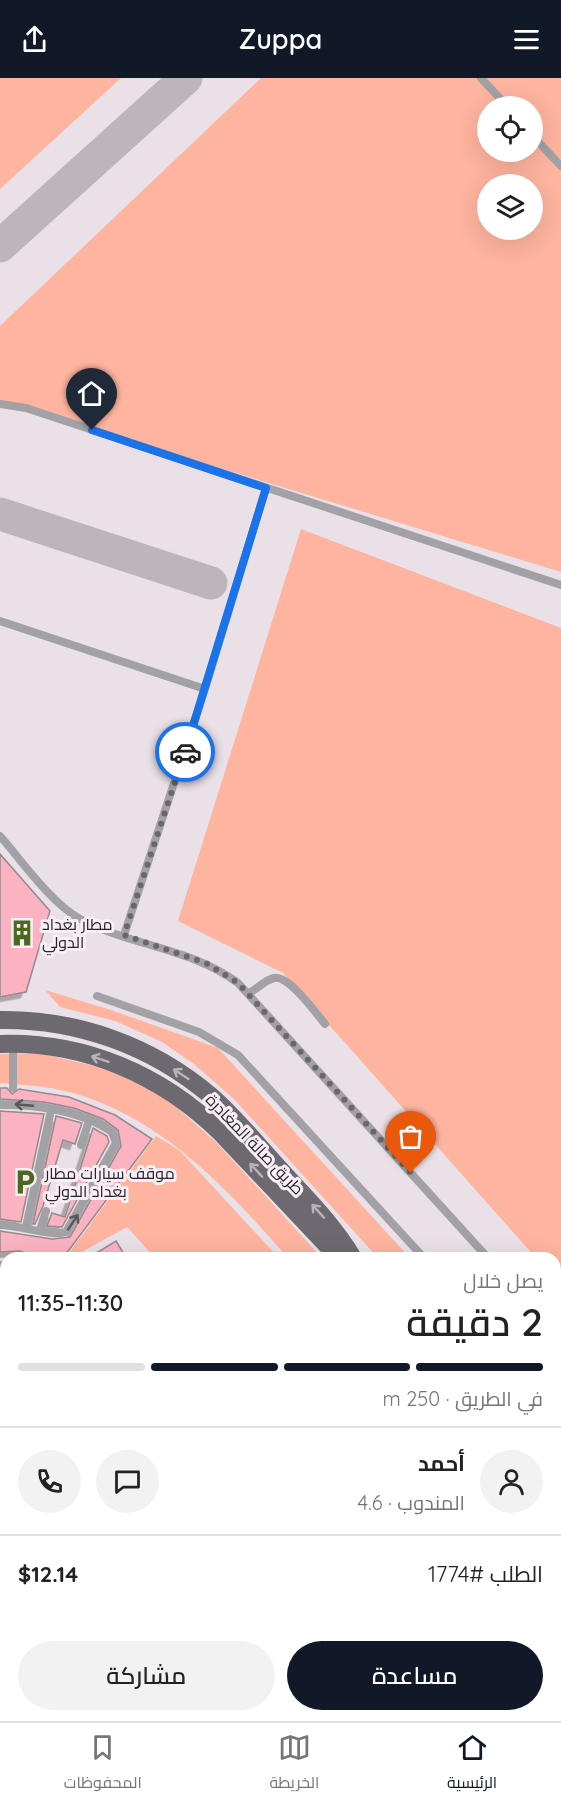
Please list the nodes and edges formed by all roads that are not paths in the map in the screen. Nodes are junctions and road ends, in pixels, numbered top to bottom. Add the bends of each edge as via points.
1 (481, 78) edge
2 (498, 96) edge
3 (543, 147) edge
4 (561, 166) edge
5 (0, 405) edge
6 (266, 488) junction
7 (561, 585) edge
8 (0, 621) edge
9 (205, 689) junction
10 (0, 836) edge
11 (124, 935) junction
12 (249, 993) junction
13 (97, 996) dead end
14 (0, 1020) edge
15 (325, 1024) dead end
16 (7, 1044) edge
17 (13, 1088) dead end
18 (0, 1105) edge
19 (51, 1110) junction
20 (88, 1121) junction
21 (81, 1145) dead end
22 (46, 1211) dead end
23 (0, 1225) edge
24 (26, 1227) junction
25 (40, 1230) junction
26 (333, 1252) edge
27 (349, 1252) edge
28 (419, 1252) edge
29 (483, 1252) edge

1 - 2 lane
3 - 4 lane
5 - 6 lane via 26,408
6 - 7 lane
6 - 9 lane
8 - 9 lane
9 - 11 lane
10 - 11 lane via 72,914
11 - 12 lane via 206,963
12 - 15 lane via 272,979 282,978
12 - 29 lane
13 - 28 lane via 199,1032 238,1055
27 -> 14 main road, طريق صالة المغادرة via 323,1216 268,1156 213,1098 188,1078 103,1035 45,1022
16 - 17 lane
26 -> 16 main road via 221,1133 176,1095 139,1074 90,1056 64,1049
19 -> 18 lane
19 - 20 lane
19 - 24 lane
20 - 21 lane
25 -> 20 lane via 52,1235 71,1227 115,1149 112,1132
22 - 25 lane
23 - 24 lane
24 - 25 lane

